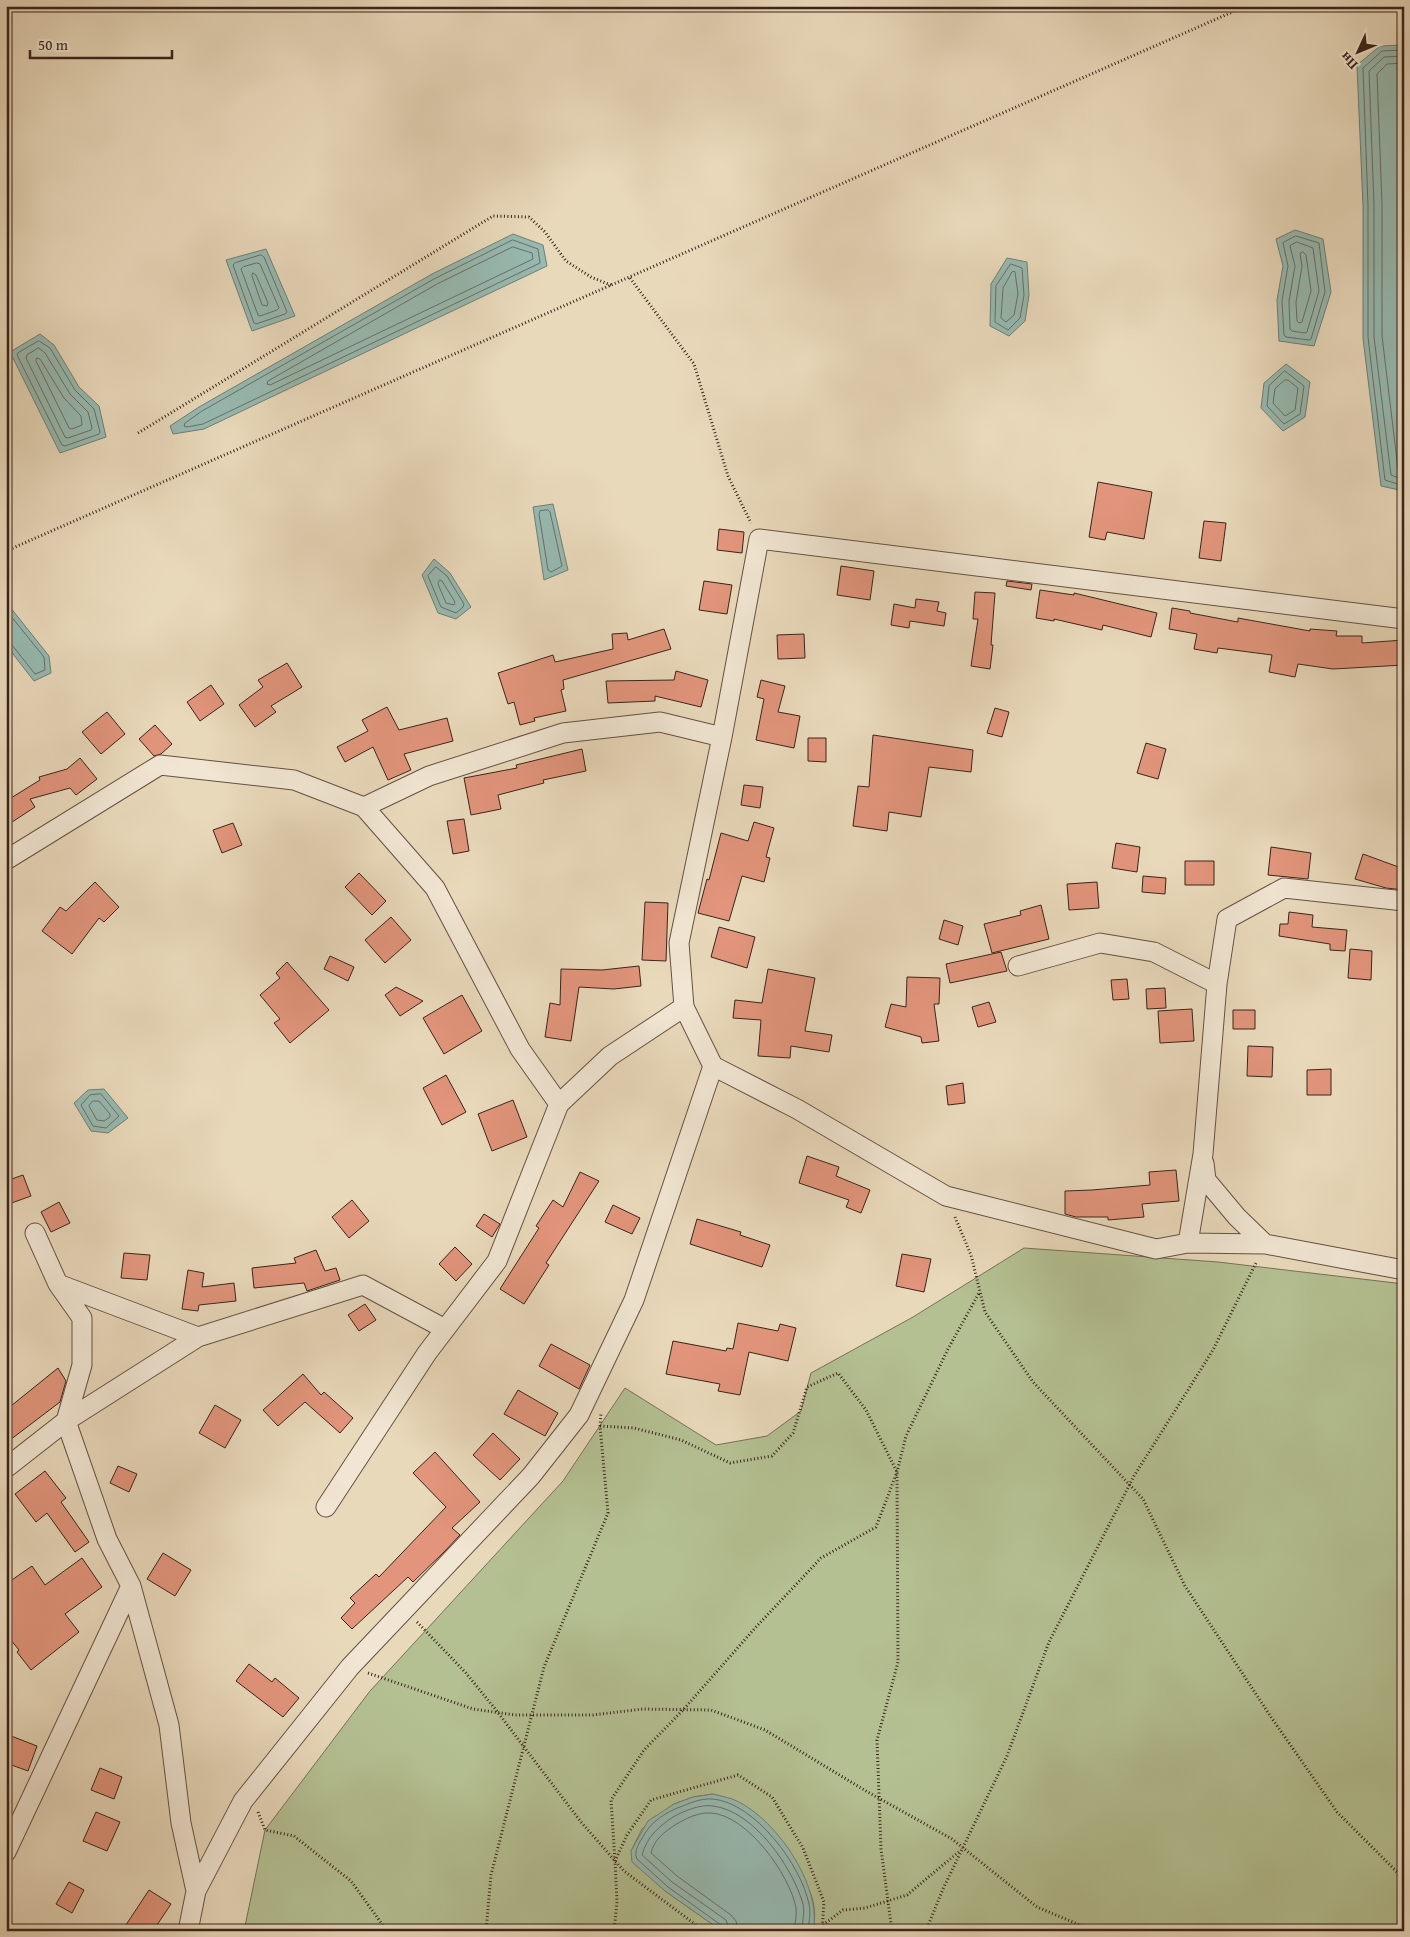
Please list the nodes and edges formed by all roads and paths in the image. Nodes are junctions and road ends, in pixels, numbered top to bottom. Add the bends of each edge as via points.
1 (1246, 6) edge
2 (630, 278) junction
3 (613, 286) junction
4 (138, 433) dead end
5 (759, 539) junction
6 (6, 551) edge
7 (1404, 619) edge
8 (722, 737) junction
9 (364, 807) junction
10 (6, 860) edge
11 (1404, 900) edge
12 (1018, 966) dead end
13 (1217, 984) junction
14 (684, 1007) junction
15 (713, 1066) junction
16 (559, 1104) junction
17 (1203, 1154) junction
18 (946, 1196) junction
19 (35, 1233) dead end
20 (1188, 1243) junction
21 (1265, 1244) junction
22 (1404, 1270) edge
23 (58, 1284) junction
24 (980, 1292) junction
25 (445, 1329) junction
26 (198, 1337) junction
27 (602, 1408) dead end
28 (66, 1421) junction
29 (600, 1426) junction
30 (6, 1468) edge
31 (897, 1472) junction
32 (1130, 1484) junction
33 (326, 1507) dead end
34 (131, 1586) junction
35 (405, 1609) junction
36 (350, 1667) junction
37 (683, 1710) junction
38 (498, 1712) junction
39 (532, 1715) junction
40 (524, 1747) junction
41 (243, 1801) junction
42 (963, 1848) junction
43 (6, 1852) edge
44 (615, 1861) junction
45 (1404, 1879) edge
46 (196, 1891) junction
47 (888, 1901) junction
48 (823, 1925) junction
49 (188, 1931) edge
50 (387, 1931) edge
51 (486, 1931) edge
52 (614, 1931) edge
53 (704, 1931) edge
54 (822, 1931) edge
55 (892, 1931) edge
56 (926, 1931) edge
57 (1094, 1931) edge

1 - 2 path
2 - 3 path
2 - 5 path via 694,364 728,476
3 - 4 path via 590,277 566,260 546,232 529,217 493,216
3 - 6 path
5 - 7 street
5 - 8 street
8 - 9 street via 660,722 563,733 429,776
8 - 14 street via 679,943
9 - 10 street via 294,780 160,765
9 - 16 street via 435,888 520,1049
11 - 13 street via 1284,888 1227,919
12 - 13 street via 1100,943 1154,952
13 - 17 street
14 - 15 street
14 - 16 street via 610,1056
15 - 18 street via 797,1109
15 - 35 street via 634,1300 579,1415 531,1476
16 - 25 street via 497,1261
17 - 20 street
17 - 21 street via 1206,1180
18 - 20 street via 1156,1249
18 - 24 path via 971,1255
19 - 23 street
20 - 21 street
21 - 22 street
21 - 32 path via 1214,1350
23 - 26 street
23 - 28 street via 82,1318 82,1365
24 - 31 path via 906,1436
24 - 32 path via 985,1312 1033,1382
25 - 26 street via 363,1285
25 - 33 street
26 - 28 street
27 - 29 path
28 - 30 street
28 - 34 street via 107,1539
29 - 31 path via 634,1428 682,1440 730,1462 772,1456 793,1433 807,1387 838,1373 866,1410
29 - 39 path via 608,1513 544,1667
31 - 37 path via 876,1527 821,1558
31 - 47 path via 898,1662 878,1740 880,1849
32 - 42 path via 1049,1642 1006,1756
32 - 45 path via 1143,1499 1185,1586 1271,1717 1337,1812
34 - 43 street
34 - 46 street via 169,1725 181,1823
35 - 36 street
35 - 38 path
36 - 38 path via 473,1709
36 - 41 street
37 - 39 path
37 - 42 path via 711,1710 766,1730
37 - 44 path via 644,1750 611,1800
38 - 39 path
38 - 40 path
39 - 40 path
40 - 44 path
40 - 51 path via 491,1875
41 - 46 street
41 - 50 path via 258,1812 265,1830 294,1836 351,1881
42 - 47 path via 907,1895
42 - 56 path
42 - 57 path via 1037,1908
44 - 48 path via 627,1835 651,1800 738,1776 772,1797 803,1848 824,1902
44 - 52 path via 617,1902
44 - 53 path via 624,1872
46 - 49 street
47 - 48 path via 843,1910
47 - 55 path
48 - 54 path

